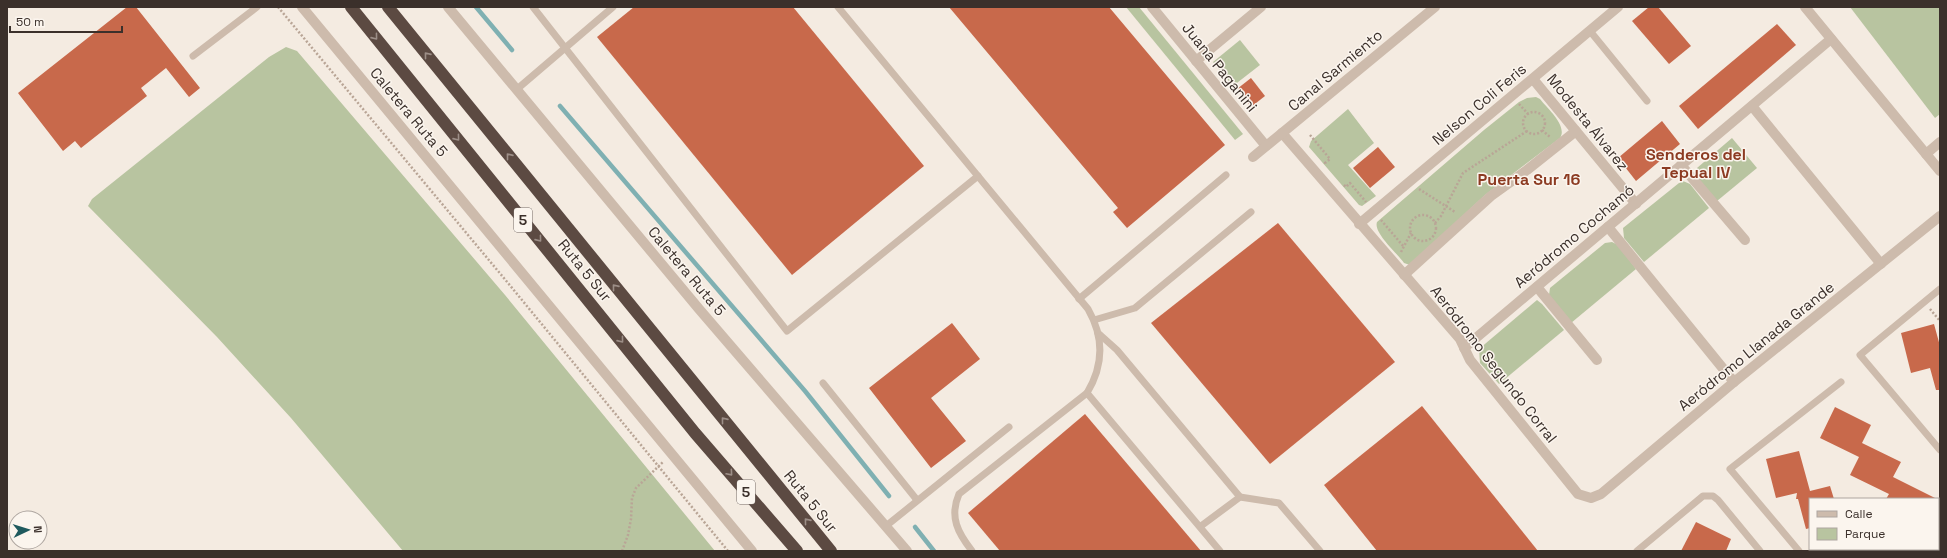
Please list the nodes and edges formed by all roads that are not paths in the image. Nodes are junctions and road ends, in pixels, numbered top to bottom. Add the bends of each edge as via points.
1 (257, 7) edge
2 (302, 7) edge
3 (351, 7) edge
4 (388, 7) edge
5 (448, 7) edge
6 (533, 7) edge
7 (613, 7) edge
8 (838, 7) edge
9 (1152, 7) edge
10 (1261, 7) edge
11 (1435, 7) edge
12 (1618, 7) edge
13 (1805, 7) edge
14 (1590, 31) junction
15 (1831, 39) junction
16 (565, 47) junction
17 (192, 56) dead end
18 (1196, 62) junction
19 (1533, 79) junction
20 (516, 90) junction
21 (1647, 102) dead end
22 (1752, 106) junction
23 (1576, 131) junction
24 (1282, 133) junction
25 (1940, 142) edge
26 (1266, 146) junction
27 (1926, 154) junction
28 (1253, 157) dead end
29 (1681, 165) junction
30 (1940, 171) edge
31 (1226, 175) dead end
32 (978, 176) junction
33 (1636, 204) junction
34 (1251, 212) dead end
35 (1940, 216) edge
36 (1359, 224) junction
37 (1608, 227) junction
38 (1745, 240) dead end
39 (1882, 264) junction
40 (1404, 275) junction
41 (1537, 287) junction
42 (1940, 289) edge
43 (1079, 299) junction
44 (1094, 320) junction
45 (1098, 332) junction
46 (1464, 348) junction
47 (1597, 360) dead end
48 (822, 382) dead end
49 (1734, 382) junction
50 (1841, 382) dead end
51 (1087, 393) junction
52 (1009, 427) dead end
53 (1940, 450) edge
54 (1240, 497) junction
55 (1591, 498) joint
56 (917, 500) junction
57 (886, 526) junction
58 (1200, 526) junction
59 (752, 551) edge
60 (797, 551) edge
61 (831, 551) edge
62 (907, 551) edge
63 (972, 551) edge
64 (1220, 551) edge
65 (1320, 551) edge
66 (1637, 551) edge
67 (1760, 551) edge
68 (1799, 551) edge

1 - 17 lane
2 - 59 street, Caletera Ruta 5
3 -> 60 highway, Ruta 5 Sur / 5 via 695,433
61 -> 4 highway, Ruta 5 Sur / 5
5 - 20 street, Caletera Ruta 5
6 - 16 lane
7 - 16 lane
8 - 32 lane
9 - 18 street, Juana Paganini
10 - 18 street
11 - 24 street, Canal Sarmiento
12 - 14 street, Nelson Coli Feris
13 - 15 street
14 - 19 street, Nelson Coli Feris
14 - 21 lane
15 - 22 street, Aeródromo Cochamó
15 - 27 street
16 - 20 lane
16 - 32 lane via 787,331
18 - 26 street, Juana Paganini
19 - 23 street, Modesta Álvarez
19 - 36 street, Nelson Coli Feris
20 - 57 street, Caletera Ruta 5 via 794,421
22 - 29 street, Aeródromo Cochamó
22 - 39 street
23 - 33 street, Modesta Álvarez
23 - 40 street via 1491,196
24 - 26 street, Canal Sarmiento
24 - 36 street, Aeródromo Segundo Corral
25 - 27 street
26 - 28 street, Canal Sarmiento
27 - 30 street
29 - 33 street, Aeródromo Cochamó
29 - 38 street
31 - 43 lane
32 - 43 lane
33 - 37 street, Aeródromo Cochamó
34 - 44 lane via 1135,308
35 - 39 street, Aeródromo Llanada Grande
36 - 40 street, Aeródromo Segundo Corral
37 - 41 street, Aeródromo Cochamó
37 - 49 street
39 - 49 street, Aeródromo Llanada Grande
40 - 46 street, Aeródromo Segundo Corral via 1460,339
41 - 46 street, Aeródromo Cochamó
41 - 47 street
42 - 53 lane via 1860,354
43 - 44 lane
44 - 45 lane
45 - 51 lane via 1100,358
45 - 54 lane via 1117,350
46 - 55 street, Aeródromo Segundo Corral via 1470,360 1578,494
48 - 56 lane
49 - 55 street, Aeródromo Llanada Grande via 1601,494
50 - 68 lane via 1730,469
51 - 58 lane
51 - 63 lane via 959,494 955,522 960,536
52 - 56 lane
54 - 58 lane
54 - 65 lane via 1279,503
56 - 57 lane
57 - 62 street, Caletera Ruta 5
58 - 64 lane
66 - 67 lane via 1703,496 1709,495 1718,500

